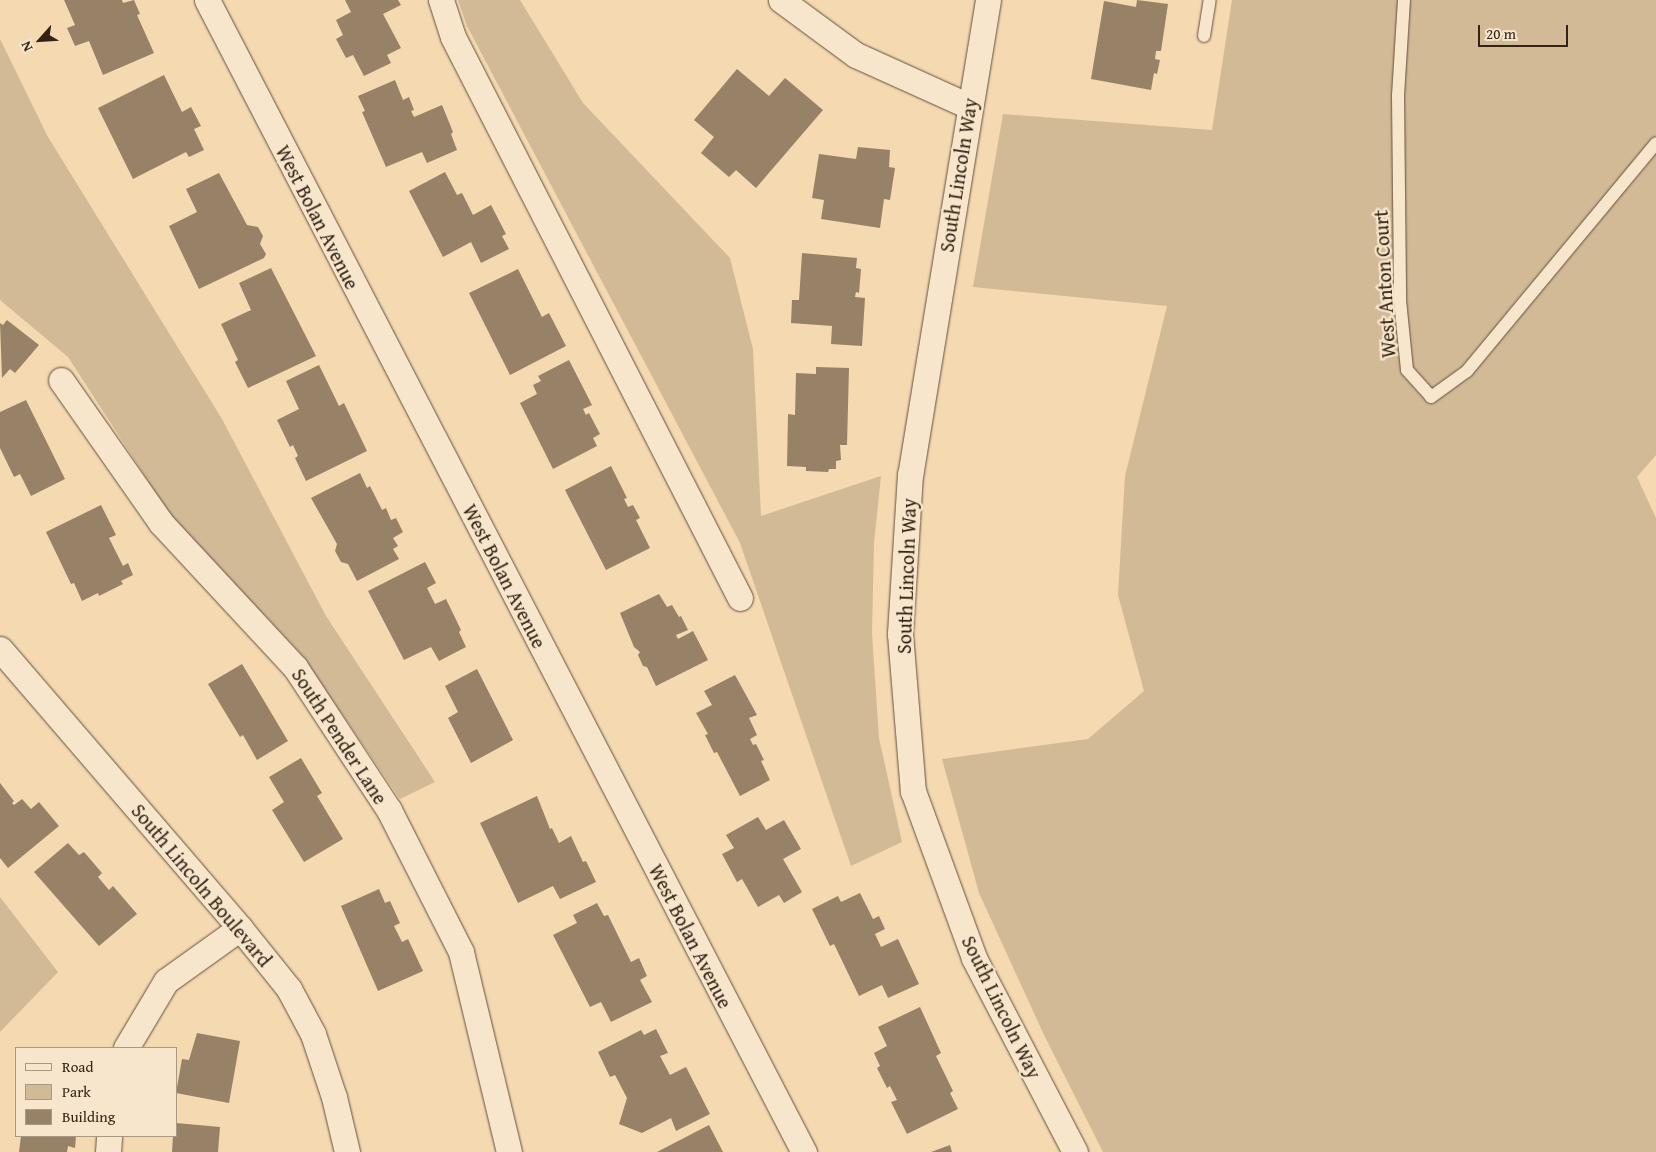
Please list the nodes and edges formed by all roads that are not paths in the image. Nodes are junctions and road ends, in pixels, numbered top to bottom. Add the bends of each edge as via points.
1 (207, 0) edge
2 (441, 0) edge
3 (781, 0) edge
4 (988, 0) edge
5 (1210, 0) edge
6 (1404, 0) edge
7 (1204, 36) dead end
8 (969, 106) junction
9 (1656, 143) edge
10 (61, 380) dead end
11 (740, 598) dead end
12 (0, 649) edge
13 (240, 928) junction
14 (127, 1047) edge
15 (109, 1137) edge
16 (108, 1152) edge
17 (347, 1152) edge
18 (509, 1152) edge
19 (804, 1152) edge
20 (1075, 1152) edge

1 - 19 street, West Bolan Avenue
2 - 11 street via 453,37
3 - 8 street via 856,55
4 - 8 street, South Lincoln Way
5 - 7 lane
6 - 9 lane, West Anton Court via 1398,96 1400,300 1407,370 1431,397 1467,371
8 - 20 street, South Lincoln Way via 910,474 900,634 913,791 974,958
10 - 18 street, South Pender Lane via 161,522 295,667 389,810 461,952
12 - 13 street, South Lincoln Boulevard
13 - 14 street via 166,980
13 - 17 street, South Lincoln Boulevard via 289,989 313,1034 334,1097
15 - 16 street

